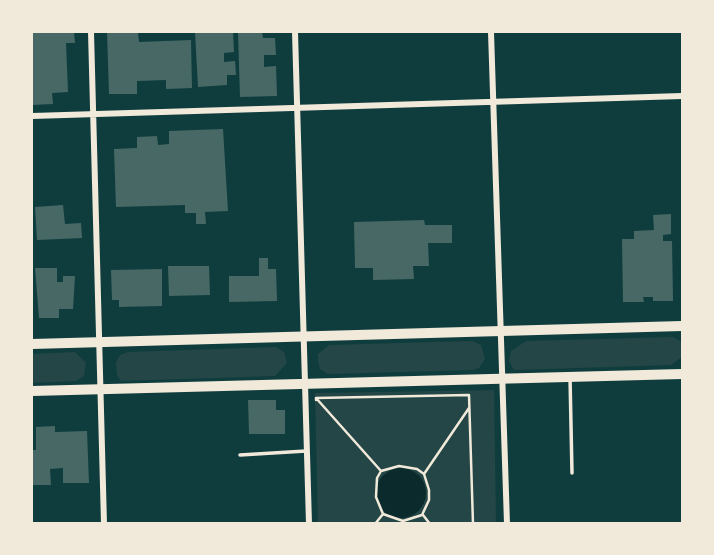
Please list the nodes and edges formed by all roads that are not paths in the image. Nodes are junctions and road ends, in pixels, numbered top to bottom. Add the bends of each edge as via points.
1 (91, 32) edge
2 (295, 32) edge
3 (491, 32) edge
4 (682, 96) edge
5 (493, 104) junction
6 (297, 110) junction
7 (93, 114) junction
8 (32, 116) edge
9 (682, 326) edge
10 (502, 332) junction
11 (302, 337) junction
12 (97, 342) junction
13 (32, 344) edge
14 (682, 373) edge
15 (570, 377) junction
16 (502, 378) junction
17 (304, 384) junction
18 (99, 390) junction
19 (32, 391) edge
20 (306, 451) junction
21 (240, 455) dead end
22 (572, 473) dead end
23 (104, 523) edge
24 (309, 523) edge
25 (507, 523) edge

1 - 7 street
2 - 6 street
3 - 5 street
4 - 5 street
5 - 6 street
5 - 10 street
6 - 7 street
6 - 11 street
7 - 8 street
7 - 12 street
9 - 10 main road
10 - 11 main road
10 - 16 street
11 - 12 main road
11 - 17 street
12 - 13 main road
12 - 18 street
14 - 15 main road
15 - 16 main road
15 - 22 lane
16 - 17 main road
16 - 25 street
17 - 18 main road
17 - 20 street
18 - 19 main road
18 - 23 street
20 - 21 lane
20 - 24 street

